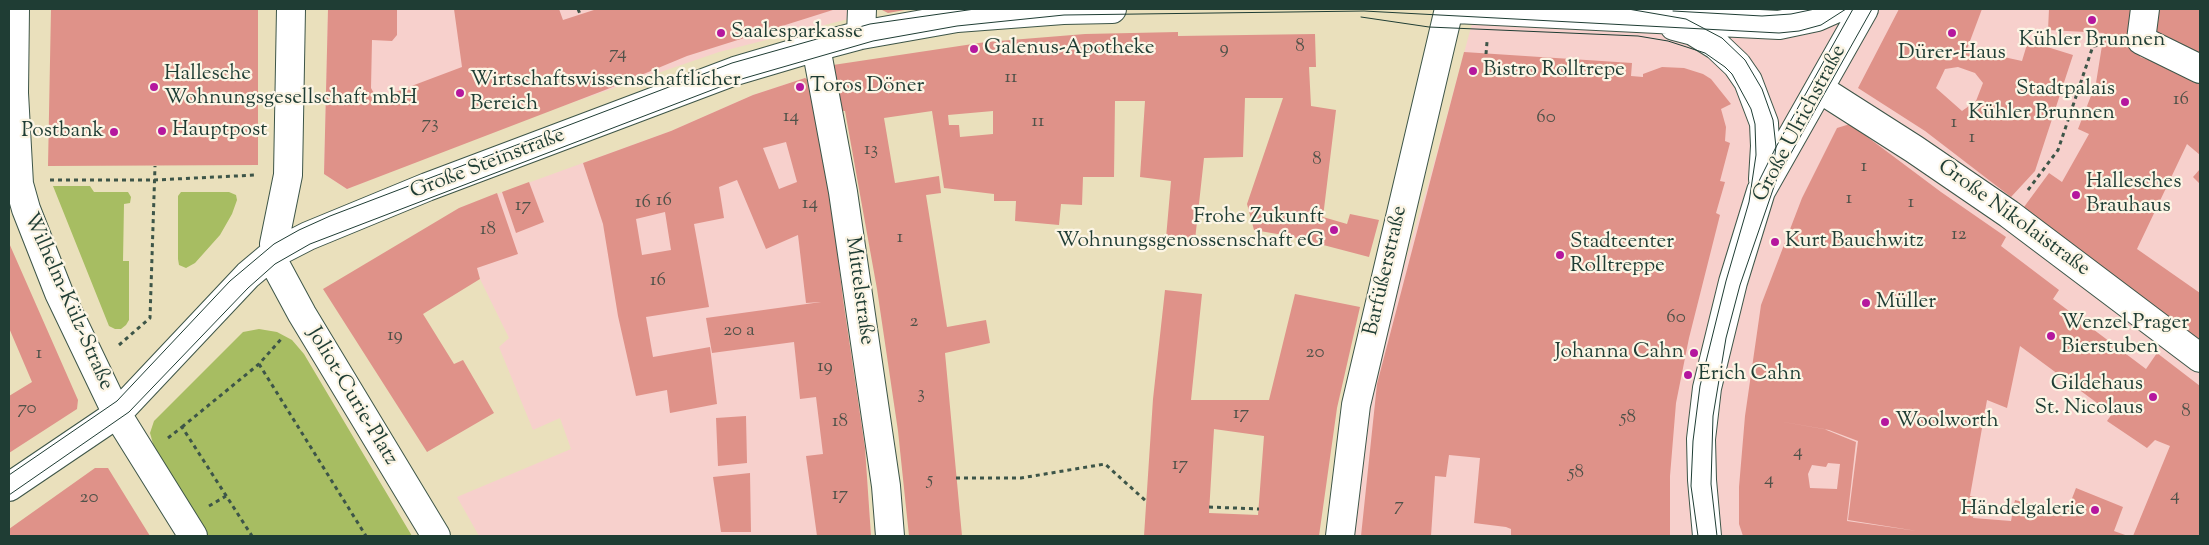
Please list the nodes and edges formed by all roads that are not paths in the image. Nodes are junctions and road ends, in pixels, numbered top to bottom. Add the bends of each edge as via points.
1 (15, 9) edge
2 (290, 9) edge
3 (1112, 9) edge
4 (1449, 9) edge
5 (1455, 9) edge
6 (1835, 9) edge
7 (1864, 9) edge
8 (2145, 9) edge
9 (1509, 10) edge
10 (1628, 16) junction
11 (862, 22) edge
12 (816, 47) junction
13 (2200, 69) edge
14 (1820, 89) junction
15 (1761, 191) junction
16 (273, 254) junction
17 (2200, 358) edge
18 (117, 414) junction
19 (9, 487) edge
20 (193, 536) edge
21 (436, 536) edge
22 (890, 536) edge
23 (1340, 536) edge
24 (1707, 536) edge

1 - 18 street, Wilhelm-Külz-Straße via 14,92 19,184 59,293
2 - 16 street via 288,175
3 - 11 street, Große Steinstraße
4 - 23 street, Barfüßerstraße via 1356,405
5 - 9 street
6 - 10 street via 1817,17 1779,25
7 - 14 street, Große Ulrichstraße
8 - 13 street via 2141,40
9 - 10 street
10 - 15 street via 1694,31 1737,65 1748,81 1764,123 1765,169
11 - 12 street, Große Steinstraße
12 - 16 street, Große Steinstraße via 735,71 427,188 308,236
12 - 22 street, Mittelstraße via 844,201 886,486
14 - 15 street, Große Ulrichstraße
14 - 17 street, Große Nikolaistraße via 2009,214
15 - 24 street, Große Ulrichstraße via 1733,282 1707,388 1702,480
16 - 18 street, Große Steinstraße via 248,275
16 - 21 street, Joliot-Curie-Platz via 275,264 302,314
18 - 19 street, Große Steinstraße
18 - 20 street

